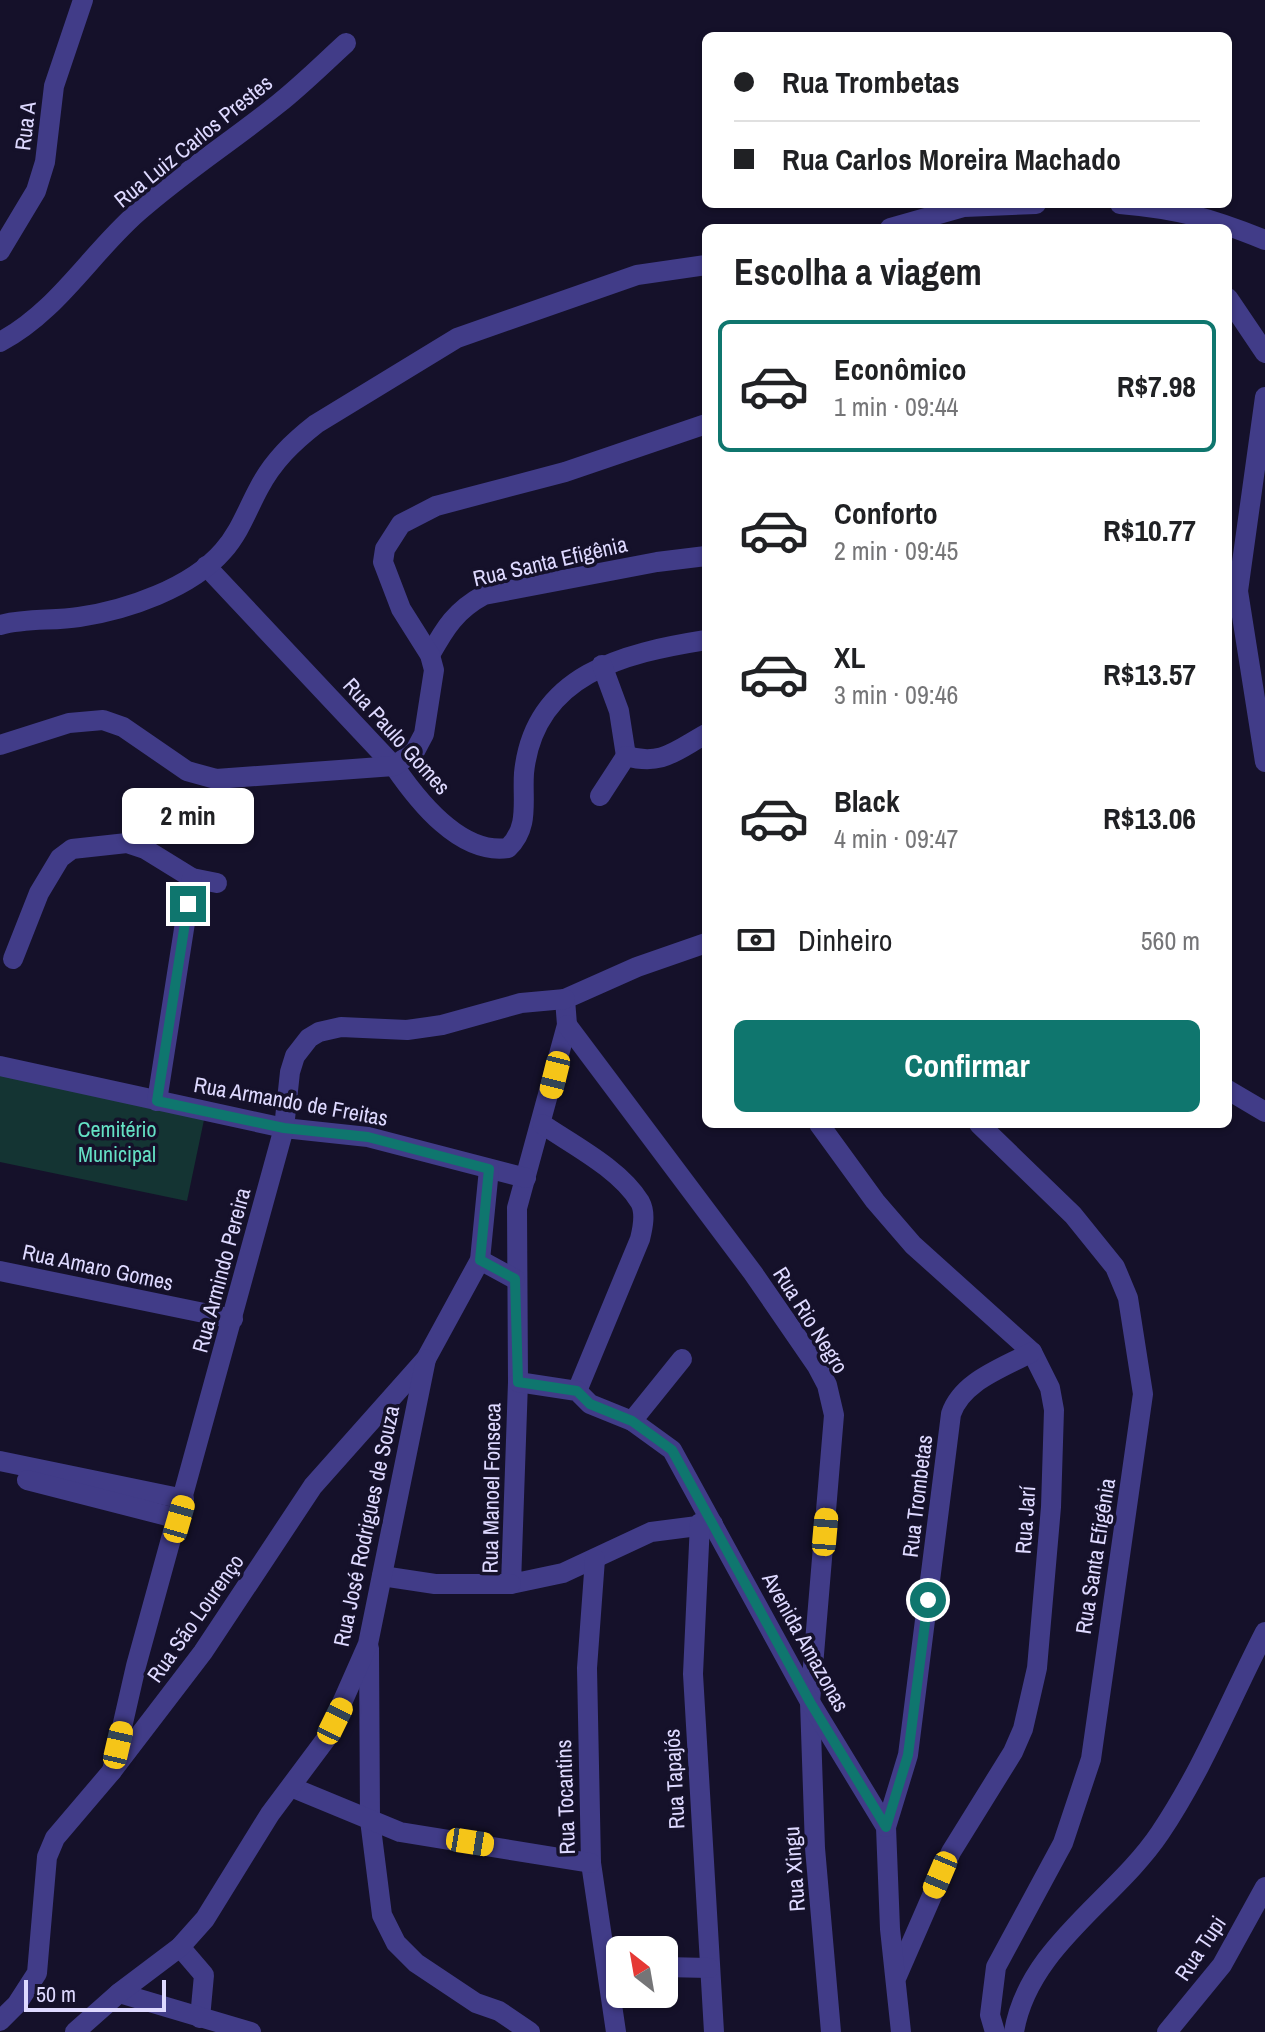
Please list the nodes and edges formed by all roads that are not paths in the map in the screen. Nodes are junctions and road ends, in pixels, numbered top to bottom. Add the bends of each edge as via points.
1 (83, 0) edge
2 (346, 43) dead end
3 (960, 208) edge
4 (1164, 208) edge
5 (904, 224) edge
6 (1226, 224) edge
7 (1232, 226) edge
8 (1265, 240) edge
9 (0, 251) edge
10 (702, 266) edge
11 (1232, 303) edge
12 (0, 342) edge
13 (1265, 353) edge
14 (1265, 397) edge
15 (702, 425) edge
16 (702, 557) edge
17 (206, 566) junction
18 (0, 625) edge
19 (702, 641) edge
20 (430, 655) junction
21 (602, 665) junction
22 (702, 736) edge
23 (0, 745) edge
24 (626, 756) junction
25 (1265, 762) edge
26 (394, 766) junction
27 (600, 796) dead end
28 (192, 878) junction
29 (217, 883) dead end
30 (702, 944) edge
31 (13, 959) dead end
32 (565, 999) junction
33 (567, 1025) junction
34 (0, 1066) edge
35 (1232, 1092) edge
36 (157, 1101) junction
37 (1265, 1112) edge
38 (542, 1124) junction
39 (284, 1128) junction
40 (822, 1128) edge
41 (983, 1128) edge
42 (489, 1169) junction
43 (526, 1178) junction
44 (480, 1260) junction
45 (0, 1271) edge
46 (515, 1279) junction
47 (233, 1319) junction
48 (1032, 1352) junction
49 (426, 1359) junction
50 (682, 1359) dead end
51 (518, 1382) junction
52 (577, 1391) junction
53 (632, 1421) junction
54 (1, 1469) edge
55 (182, 1509) junction
56 (706, 1524) junction
57 (595, 1559) junction
58 (382, 1576) junction
59 (511, 1584) junction
60 (1265, 1632) edge
61 (368, 1644) junction
62 (810, 1702) junction
63 (112, 1771) junction
64 (291, 1787) junction
65 (370, 1820) junction
66 (886, 1827) junction
67 (591, 1863) junction
68 (1265, 1887) edge
69 (606, 1937) edge
70 (180, 1947) junction
71 (678, 1967) edge
72 (709, 1968) junction
73 (897, 1976) junction
74 (119, 1993) junction
75 (615, 2008) edge
76 (200, 2018) junction
77 (0, 2021) edge
78 (75, 2032) edge
79 (251, 2032) edge
80 (530, 2032) edge
81 (616, 2032) edge
82 (714, 2032) edge
83 (831, 2032) edge
84 (901, 2032) edge
85 (995, 2032) edge
86 (1014, 2032) edge
87 (1167, 2032) edge

1 - 9 street, Rua A via 54,86 41,177
2 - 12 street, Rua Luiz Carlos Prestes via 278,104 135,215 60,296
3 - 5 street
4 - 6 street
7 - 8 street
10 - 17 street via 637,275 457,338 296,440 260,487 244,523
11 - 13 street
14 - 25 street via 1238,591
15 - 20 street via 565,472 436,506 401,524 383,562 401,609
16 - 20 street, Rua Santa Efigênia via 484,595 450,620
17 - 18 street via 148,597 81,617
17 - 26 street, Rua Paulo Gomes
19 - 21 street, Rua Paulo Gomes
20 - 26 street via 434,670 424,734 415,751
21 - 24 street via 619,711
21 - 26 street, Rua Paulo Gomes via 560,693 542,721 524,771 523,827 508,848 478,846 450,826 419,802
22 - 24 street via 660,760
23 - 26 street via 69,723 103,720 123,727 187,771 216,779
24 - 27 street
28 - 29 street
28 - 31 street via 127,843 72,849 60,858 39,893
28 - 36 street
30 - 32 street
32 - 33 street
32 - 39 street, Rua Armindo Pereira via 521,1003 407,1030 341,1027 319,1032 295,1056
33 - 38 street
33 - 62 street, Rua Rio Negro via 753,1273 827,1385 834,1415
34 - 36 street, Rua Armando de Freitas
35 - 37 street
36 - 39 street, Rua Armando de Freitas
38 - 43 street
38 - 52 street via 619,1179 643,1214 640,1239
39 - 42 street, Rua Armando de Freitas via 368,1137
39 - 47 street, Rua Armindo Pereira
40 - 48 street, Rua Jarí via 913,1245
41 - 85 street, Rua Santa Efigênia via 1073,1215 1115,1267 1128,1298 1143,1394 1091,1759 1063,1843 996,1967 990,2015
42 - 43 street, Rua Armando de Freitas
42 - 44 street
43 - 46 street, Rua Manoel Fonseca via 517,1208
44 - 46 street
44 - 49 street, Rua São Lourenço
45 - 47 street, Rua Amaro Gomes
46 - 51 street, Rua Manoel Fonseca
47 - 55 street, Rua Armindo Pereira
48 - 66 street, Rua Trombetas via 965,1390 951,1414 908,1755
48 - 73 street, Rua Jarí via 1050,1388 1054,1410 1037,1668 1013,1752 951,1852
49 - 58 street, Rua José Rodrigues de Souza
49 - 63 street, Rua São Lourenço via 313,1486 203,1652
50 - 53 street
51 - 52 street, Avenida Amazonas
51 - 59 street, Rua Manoel Fonseca
52 - 53 street, Avenida Amazonas via 599,1409
53 - 56 street, Avenida Amazonas via 672,1450
54 - 55 street
55 - 63 street, Rua Armindo Pereira
56 - 57 street, Rua Manoel Fonseca via 651,1532
56 - 62 street, Avenida Amazonas
56 - 72 street, Rua Tapajós via 693,1674
57 - 59 street, Rua Manoel Fonseca via 563,1573
57 - 67 street, Rua Tocantins via 586,1745
58 - 59 street via 435,1584
58 - 61 street, Rua José Rodrigues de Souza
60 - 86 street via 1198,1775 1157,1837 1035,1975 1018,2007
61 - 64 street, Rua José Rodrigues de Souza via 326,1739
61 - 65 street
62 - 66 street, Avenida Amazonas
62 - 83 street, Rua Xingu via 815,1848
63 - 77 street, Rua São Lourenço via 55,1838 47,1857 37,1973
64 - 65 street
64 - 70 street, Rua José Rodrigues de Souza via 205,1919
65 - 67 street via 400,1832
65 - 80 street via 382,1915 396,1943 441,1981
66 - 73 street, Avenida Amazonas
67 - 69 street, Rua Tocantins
68 - 87 street, Rua Tupi via 1222,1965
70 - 74 street, Rua José Rodrigues de Souza
70 - 76 street via 204,1975
71 - 72 street
72 - 82 street, Rua Tapajós
73 - 84 street, Avenida Amazonas
74 - 76 street
74 - 78 street, Rua José Rodrigues de Souza
75 - 81 street, Rua Tocantins
76 - 79 street

